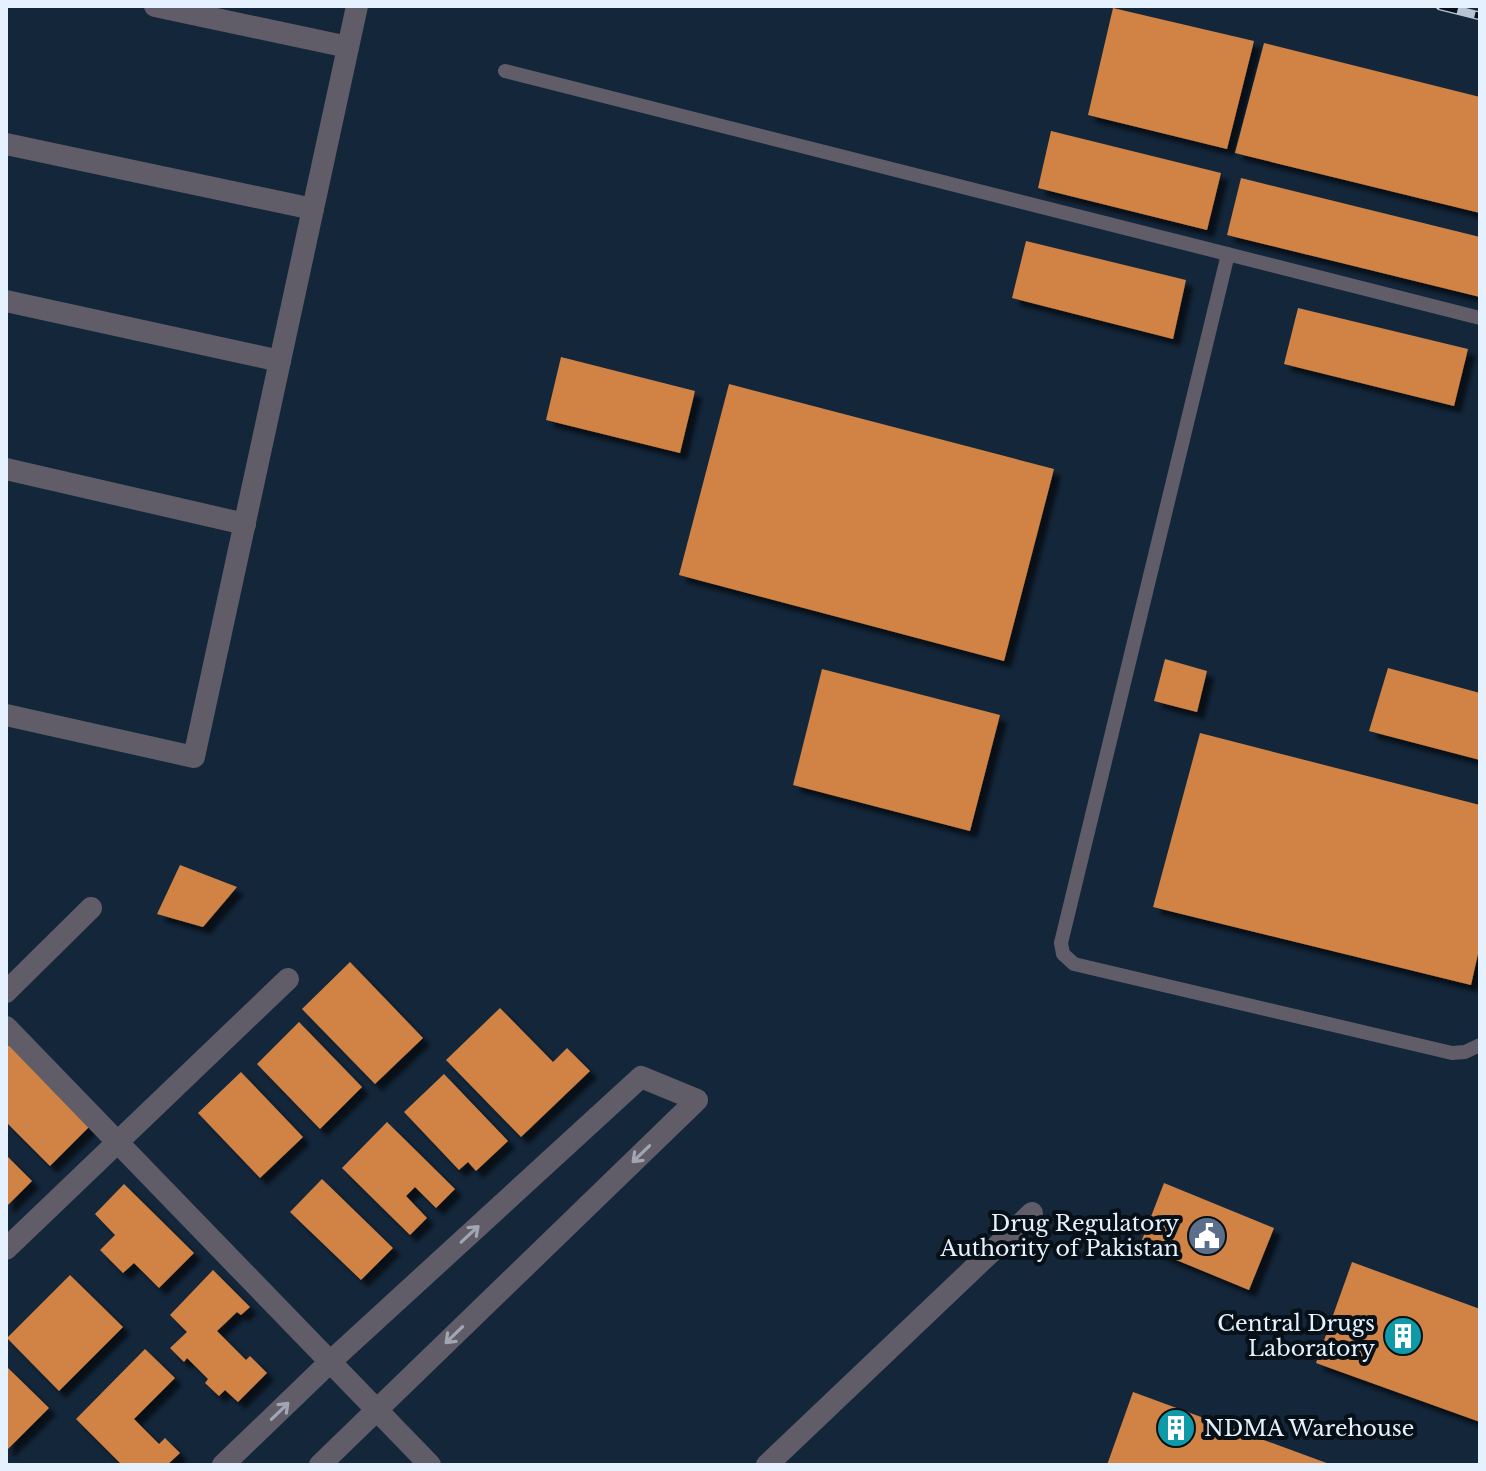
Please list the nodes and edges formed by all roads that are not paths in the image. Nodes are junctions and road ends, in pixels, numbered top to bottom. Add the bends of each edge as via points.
1 (155, 6) edge
2 (357, 6) edge
3 (348, 47) junction
4 (505, 71) dead end
5 (6, 144) edge
6 (313, 209) junction
7 (1228, 254) junction
8 (6, 301) edge
9 (1480, 318) edge
10 (280, 361) junction
11 (6, 469) edge
12 (245, 524) junction
13 (6, 715) edge
14 (91, 908) dead end
15 (288, 979) dead end
16 (6, 992) edge
17 (6, 1027) edge
18 (1480, 1045) edge
19 (119, 1144) junction
20 (1032, 1213) dead end
21 (6, 1249) edge
22 (330, 1362) junction
23 (377, 1410) junction
24 (223, 1465) edge
25 (320, 1465) edge
26 (430, 1465) edge
27 (767, 1465) edge

1 - 3 street
2 - 3 street
3 - 6 street
4 - 7 lane
5 - 6 street
6 - 10 street
7 - 9 lane
7 - 18 lane via 1061,943 1063,954 1074,964 1452,1053
8 - 10 street
10 - 12 street
11 - 12 street
12 - 13 street via 194,757
14 - 16 street
15 - 19 street
17 - 19 street
19 - 21 street
19 - 22 street
20 - 27 street
22 - 23 street
22 -> 23 street via 641,1077 697,1100
24 -> 22 street
23 - 25 street
23 - 26 street

